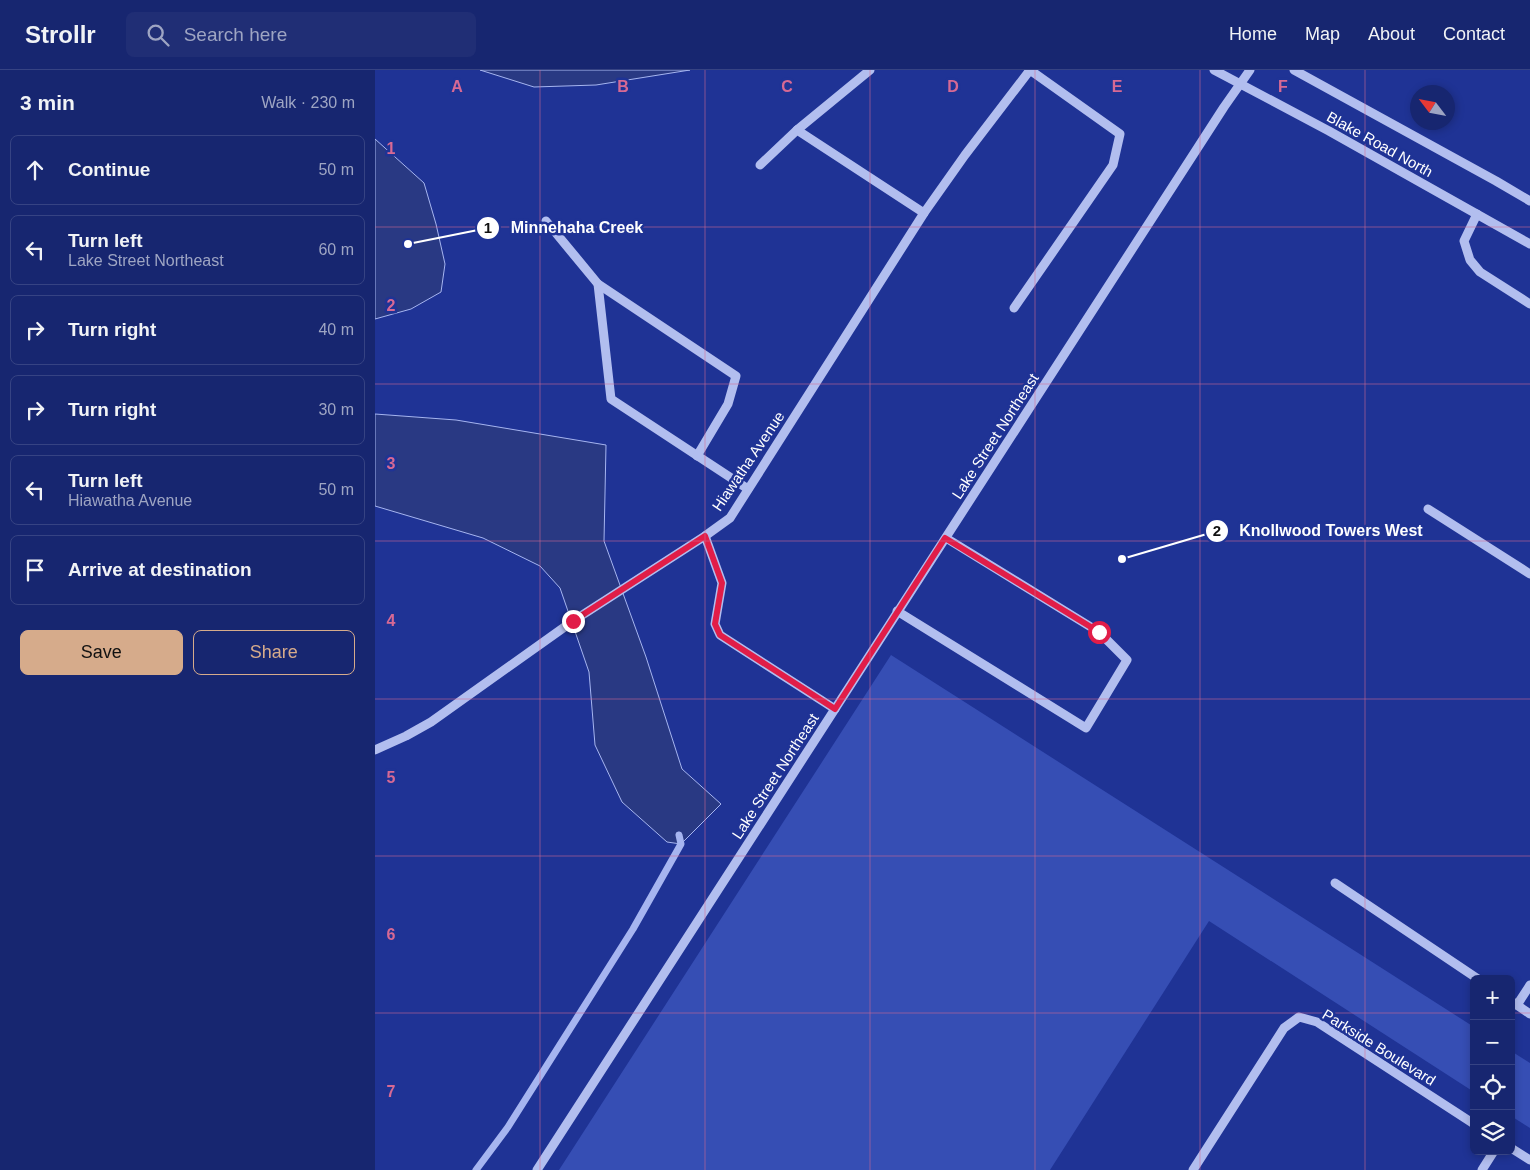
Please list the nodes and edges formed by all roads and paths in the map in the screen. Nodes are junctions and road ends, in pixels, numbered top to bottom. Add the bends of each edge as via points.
1 (870, 70) edge
2 (1030, 70) edge
3 (1214, 70) edge
4 (1250, 70) edge
5 (1294, 70) edge
6 (1241, 83) junction
7 (797, 130) junction
8 (759, 165) dead end
9 (1530, 201) edge
10 (924, 213) junction
11 (1477, 214) junction
12 (546, 221) dead end
13 (1530, 244) edge
14 (598, 284) junction
15 (1530, 304) edge
16 (1014, 308) dead end
17 (697, 456) junction
18 (748, 489) junction
19 (1428, 509) dead end
20 (705, 536) junction
21 (945, 538) junction
22 (1530, 574) edge
23 (897, 611) junction
24 (835, 709) junction
25 (375, 750) edge
26 (1335, 883) dead end
27 (1471, 975) edge
28 (1530, 985) edge
29 (1515, 1002) edge
30 (1515, 1004) edge
31 (1530, 1014) edge
32 (1470, 1121) edge
33 (1515, 1151) edge
34 (1491, 1155) edge
35 (1530, 1160) edge
36 (537, 1170) edge
37 (1193, 1170) edge
38 (1482, 1170) edge

1 - 7 street
2 - 10 street, Hiawatha Avenue
2 - 16 street via 1120,134 1113,165
3 - 6 street, Blake Road North
4 - 6 street, Lake Street Northeast
5 - 9 street, Blake Road North
6 - 11 street, Blake Road North
6 - 21 street, Lake Street Northeast
7 - 8 street
7 - 10 street
10 - 18 street, Hiawatha Avenue
11 - 13 street, Blake Road North
11 - 15 street via 1464,241 1470,260 1480,272
12 - 14 street
14 - 17 street via 611,399
14 - 17 street via 736,376 728,404
17 - 18 street
18 - 20 street, Hiawatha Avenue via 729,518
19 - 22 street
20 - 24 street via 722,583 715,624 720,635
20 - 25 street, Hiawatha Avenue via 573,621 431,722
21 - 23 street, Lake Street Northeast
21 - 23 street via 1099,632 1127,660 1086,728
23 - 24 street, Lake Street Northeast
24 - 36 street, Lake Street Northeast
26 - 27 street
28 - 29 street
30 - 31 street
32 - 37 street, Parkside Boulevard via 1317,1022 1299,1018 1284,1028
33 - 35 street
34 - 38 street

